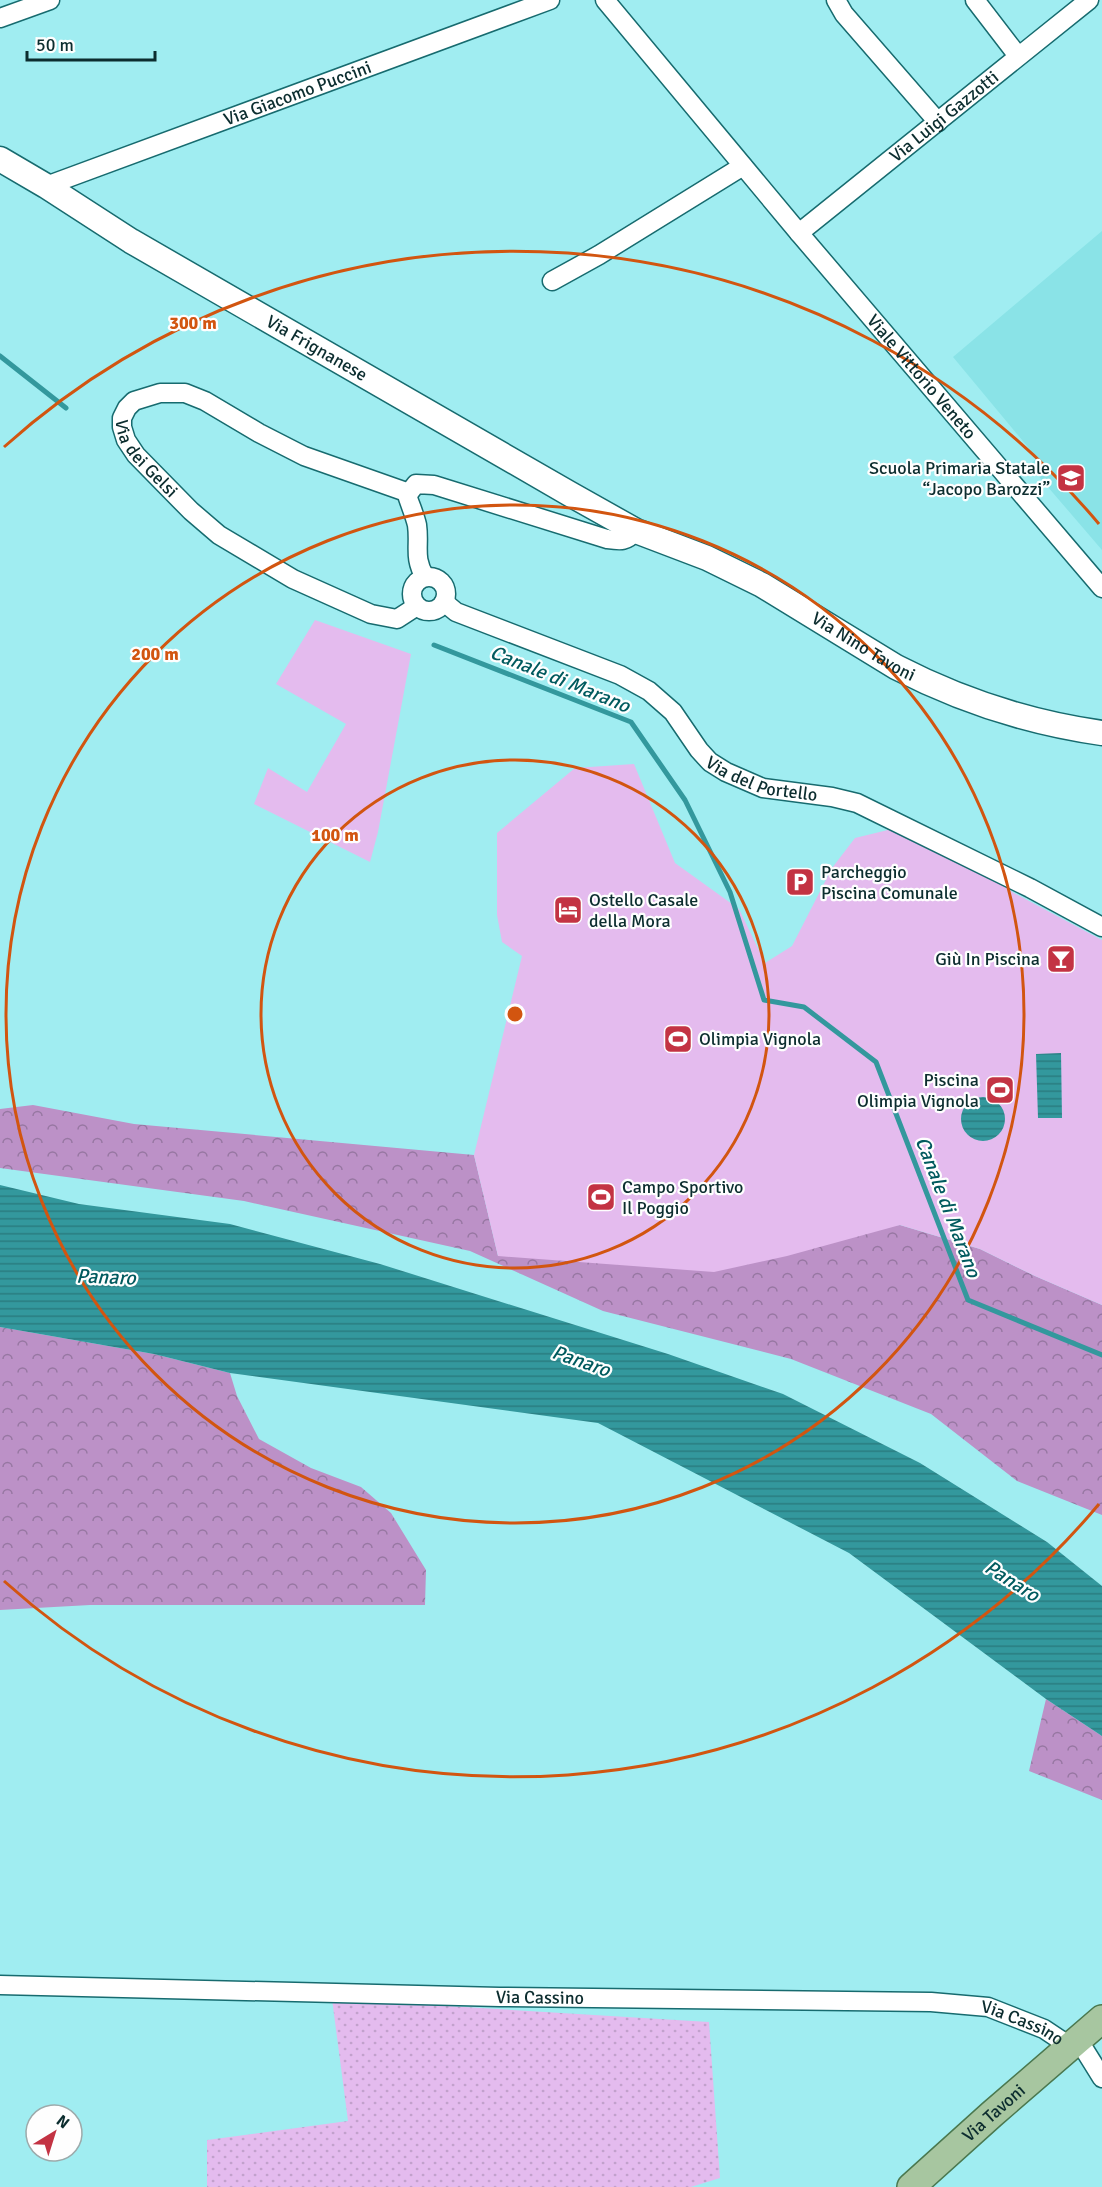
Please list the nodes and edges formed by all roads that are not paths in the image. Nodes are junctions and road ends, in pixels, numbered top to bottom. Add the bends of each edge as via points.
1 (50, 0) edge
2 (550, 0) edge
3 (605, 0) edge
4 (837, 0) edge
5 (975, 0) edge
6 (1089, 0) edge
7 (0, 18) edge
8 (1018, 56) junction
9 (938, 122) junction
10 (0, 159) edge
11 (743, 166) junction
12 (46, 186) junction
13 (799, 233) junction
14 (552, 281) dead end
15 (409, 493) junction
16 (636, 531) junction
17 (425, 577) junction
18 (1102, 588) edge
19 (444, 602) junction
20 (417, 606) junction
21 (1102, 733) edge
22 (1102, 927) edge
23 (0, 1985) edge
24 (1102, 2019) edge
25 (1075, 2044) junction
26 (1102, 2078) edge
27 (911, 2187) edge

1 - 7 street
2 - 12 street, Via Giacomo Puccini
3 - 11 street, Viale Vittorio Veneto
4 - 9 street via 844,14
5 - 8 street
6 - 8 street, Via Luigi Gazzotti
8 - 9 street, Via Luigi Gazzotti
9 - 13 street, Via Luigi Gazzotti
10 - 12 main road, Via Frignanese
11 - 13 street, Viale Vittorio Veneto
11 - 14 street
12 - 16 main road, Via Frignanese via 131,241
13 - 18 street, Viale Vittorio Veneto
15 - 16 street via 416,484 434,485 622,541
15 - 17 street via 417,527 419,568
15 - 20 street, Via dei Gelsi via 283,447 206,401 185,393 160,393 134,401 122,418 126,440 150,470 203,523 252,556 371,614 397,619
16 - 21 main road, Via Nino Tavoni via 736,571 916,678 987,706
17 - 19 street via 442,584 446,592
17 - 20 street via 413,586 412,597
19 - 20 street via 432,610
19 - 22 street, Via del Portello via 456,612 620,675 650,691 673,712 710,762 726,772 763,788 857,803
23 - 25 street, Via Cassino via 930,2002 988,2007
24 - 25 main road, Via Tavoni
25 - 26 street
25 - 27 main road, Via Tavoni

